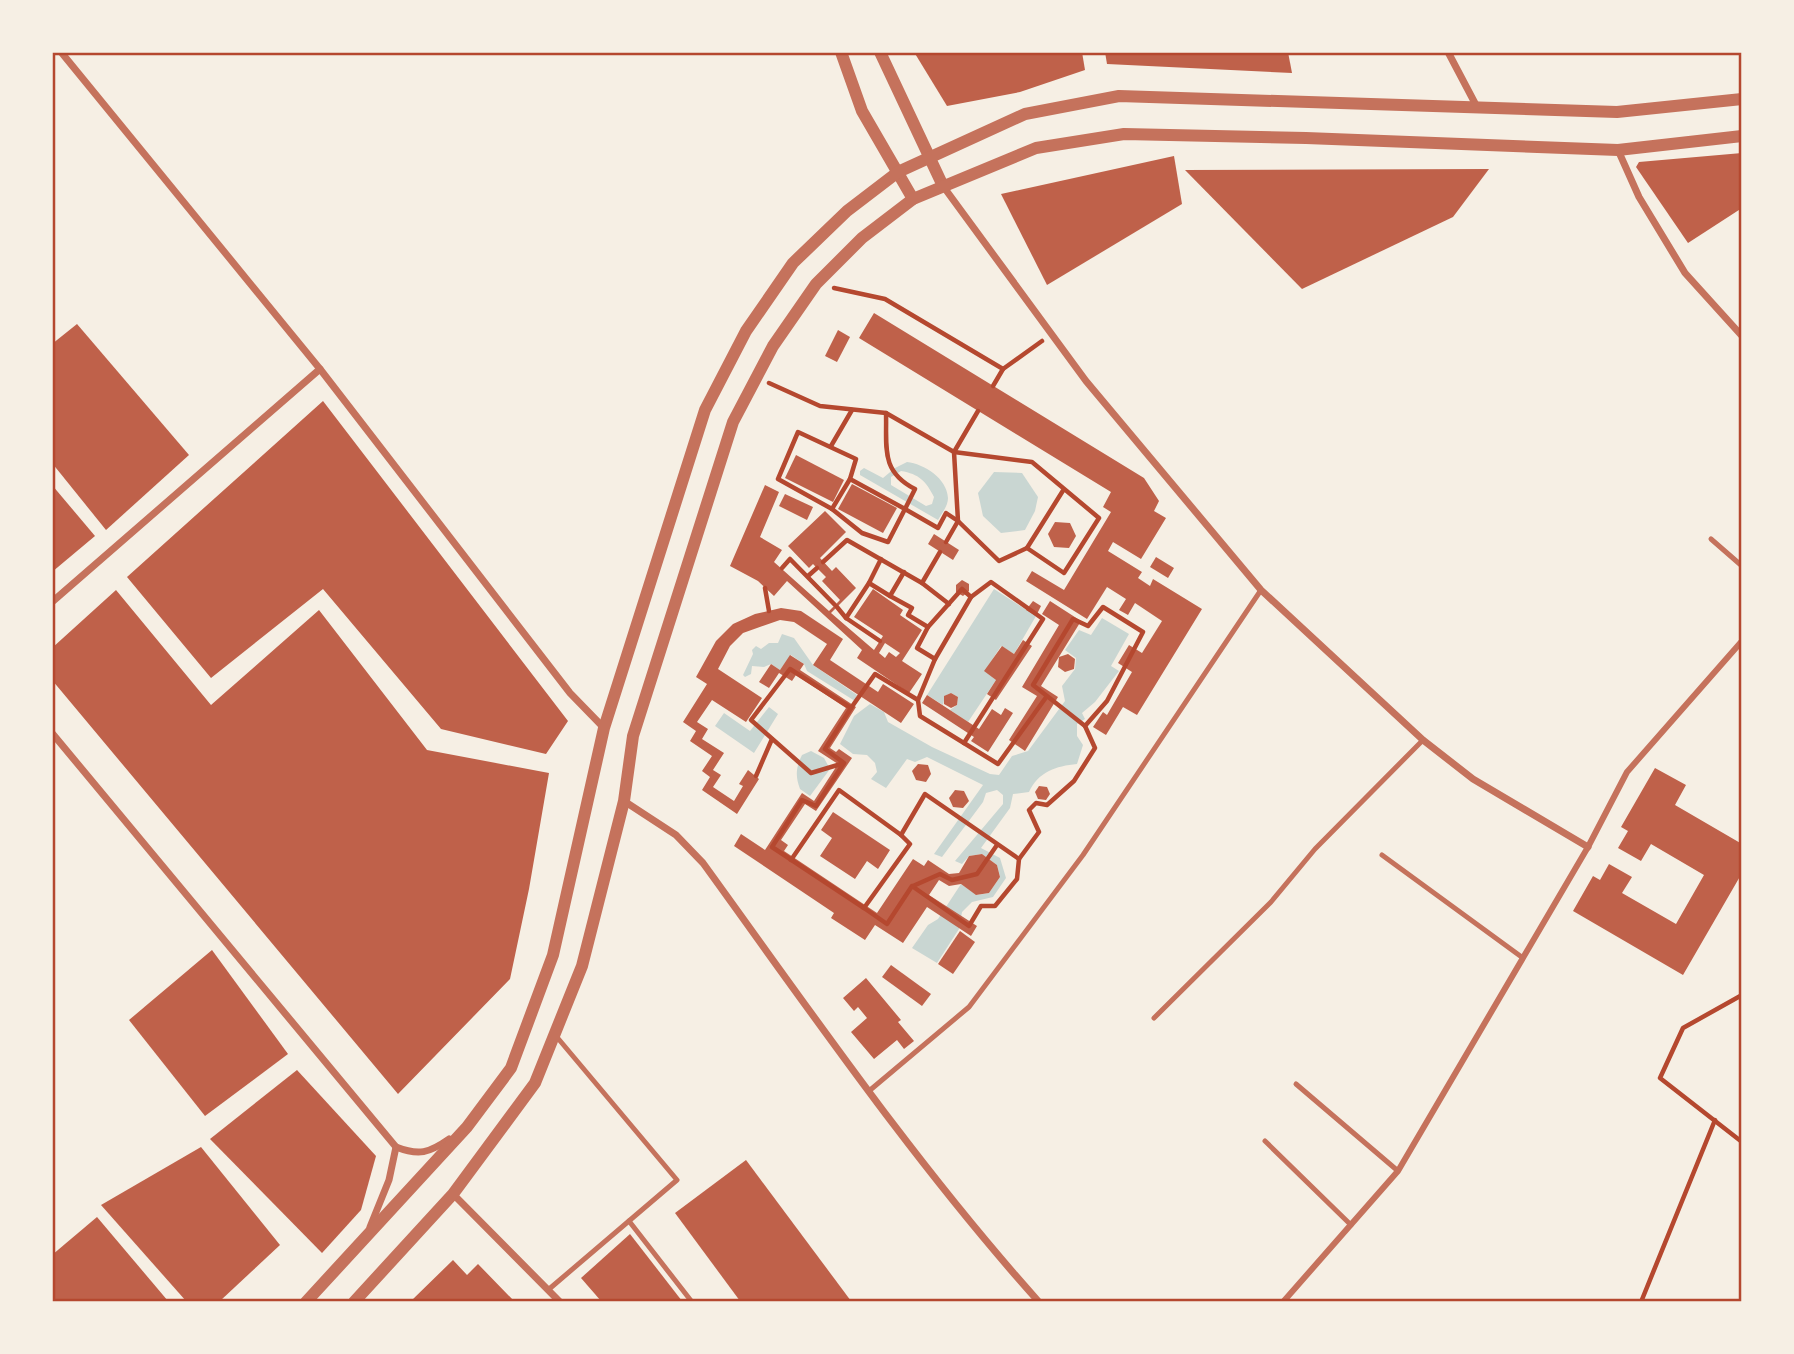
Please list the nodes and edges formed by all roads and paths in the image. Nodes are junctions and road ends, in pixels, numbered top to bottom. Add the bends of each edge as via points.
1 (61, 52) edge
2 (841, 52) edge
3 (880, 52) edge
4 (1448, 52) edge
5 (1741, 99) edge
6 (1477, 107) junction
7 (1741, 136) edge
8 (1618, 149) junction
9 (929, 156) junction
10 (898, 172) junction
11 (943, 186) junction
12 (913, 199) junction
13 (816, 284) junction
14 (1052, 334) junction
15 (1741, 336) edge
16 (320, 369) junction
17 (1003, 369) junction
18 (756, 378) junction
19 (993, 386) dead end
20 (853, 410) junction
21 (978, 411) dead end
22 (886, 413) junction
23 (831, 446) junction
24 (954, 452) junction
25 (850, 479) junction
26 (1064, 489) junction
27 (832, 509) junction
28 (905, 509) junction
29 (958, 521) junction
30 (1711, 539) dead end
31 (946, 542) dead end
32 (1027, 548) junction
33 (940, 552) dead end
34 (881, 559) junction
35 (823, 562) dead end
36 (1741, 566) edge
37 (782, 568) dead end
38 (817, 568) dead end
39 (904, 572) junction
40 (808, 576) junction
41 (869, 583) junction
42 (922, 583) junction
43 (765, 588) dead end
44 (1261, 590) junction
45 (890, 596) junction
46 (971, 597) junction
47 (52, 602) edge
48 (949, 604) junction
49 (769, 611) dead end
50 (846, 618) junction
51 (928, 627) junction
52 (880, 641) dead end
53 (1741, 641) edge
54 (935, 659) junction
55 (1047, 696) junction
56 (918, 700) junction
57 (851, 708) junction
58 (1083, 724) junction
59 (604, 729) junction
60 (52, 733) edge
61 (772, 739) junction
62 (1423, 740) junction
63 (964, 743) junction
64 (844, 763) junction
65 (756, 776) dead end
66 (624, 801) junction
67 (901, 835) junction
68 (998, 845) junction
69 (1588, 847) junction
70 (1382, 855) dead end
71 (1018, 859) junction
72 (791, 860) junction
73 (912, 886) junction
74 (864, 908) junction
75 (1523, 958) junction
76 (1741, 995) edge
77 (1154, 1018) dead end
78 (555, 1034) junction
79 (1296, 1084) dead end
80 (869, 1091) junction
81 (1715, 1120) junction
82 (467, 1127) junction
83 (1265, 1140) dead end
84 (1741, 1142) edge
85 (396, 1147) junction
86 (1398, 1171) junction
87 (453, 1194) junction
88 (629, 1221) junction
89 (1350, 1225) junction
90 (367, 1236) junction
91 (548, 1290) junction
92 (306, 1301) edge
93 (354, 1301) edge
94 (559, 1301) edge
95 (692, 1301) edge
96 (1039, 1301) edge
97 (1283, 1301) edge
98 (1641, 1301) edge

1 - 16 street
2 - 10 street via 862,111
3 - 9 street
4 - 6 street
5 - 6 street via 1617,112
6 - 9 street via 1119,96 1025,114
7 - 8 street
8 - 11 street via 1124,134 1035,148
8 - 15 street via 1639,197 1685,273
9 - 10 street
9 - 11 street
10 - 12 street
10 - 59 street via 793,263 746,331 705,410
11 - 12 street
11 - 14 street
12 - 13 street via 862,239
13 - 17 path via 885,299
13 - 18 street
14 - 17 path
14 - 44 street
16 - 47 street
16 - 59 street via 570,693
17 - 19 path
18 - 20 path via 820,406
18 - 66 street via 733,422 633,736
20 - 22 path
20 - 23 path
21 - 24 path
22 - 24 path
22 - 28 path via 888,463 900,481 915,489
23 - 25 path via 856,459
23 - 27 path via 798,432 778,479
24 - 26 path via 1032,463
24 - 29 path
25 - 27 path
25 - 28 path
26 - 32 path
26 - 32 path via 1099,517 1092,529 1064,573
27 - 28 path via 862,533 888,542
28 - 29 path via 938,528 946,513
29 - 31 path
29 - 32 path via 999,561
30 - 36 lane
33 - 42 path
34 - 35 path via 847,540
34 - 39 path
34 - 41 path
37 - 40 path via 790,559
38 - 40 path
39 - 42 path
39 - 45 path
40 - 50 path
41 - 45 path
41 - 50 path
42 - 48 path
43 - 49 path
44 - 62 street
44 - 80 lane via 1083,855 969,1007
45 - 51 path via 912,608 908,615
46 - 48 path via 962,589
46 - 54 path
46 - 63 path via 991,582 1043,619
48 - 51 path
50 - 52 path
51 - 54 path via 917,648
53 - 69 street via 1628,772
54 - 56 path
55 - 58 path
55 - 58 path via 1033,685 1073,619 1088,626 1103,607 1143,632 1107,701
55 - 63 path via 998,764
56 - 57 path via 875,674
56 - 63 path via 920,716
57 - 61 path via 790,669 751,720
57 - 64 path via 825,749
58 - 71 path via 1095,748 1074,781 1047,805 1036,803 1029,810 1039,832
59 - 82 street via 554,955 511,1068
60 - 85 street
61 - 64 path via 811,773
61 - 65 path
62 - 69 street via 1473,779
62 - 77 lane
64 - 72 path via 816,806 802,800 772,847
66 - 78 street via 582,966
66 - 80 street via 676,835 703,863
67 - 68 path via 925,793
67 - 72 path via 839,790
67 - 74 path via 910,844
68 - 71 path
68 - 73 path via 977,874 952,880 940,874
69 - 75 street
70 - 75 lane
71 - 73 path via 1017,879 995,906 981,906 968,926
72 - 74 path
73 - 74 path via 887,924
75 - 86 street
76 - 81 path via 1683,1028 1660,1078
78 - 87 street via 535,1083
78 - 88 lane via 677,1180
79 - 86 lane
80 - 96 street via 990,1247
81 - 84 path
81 - 98 path
82 - 85 street via 434,1150 413,1153
82 - 90 street
83 - 89 lane
85 - 90 street via 389,1180
86 - 89 street
87 - 91 street
87 - 93 street
88 - 91 lane
88 - 95 lane
89 - 97 street
90 - 92 street
91 - 94 street

